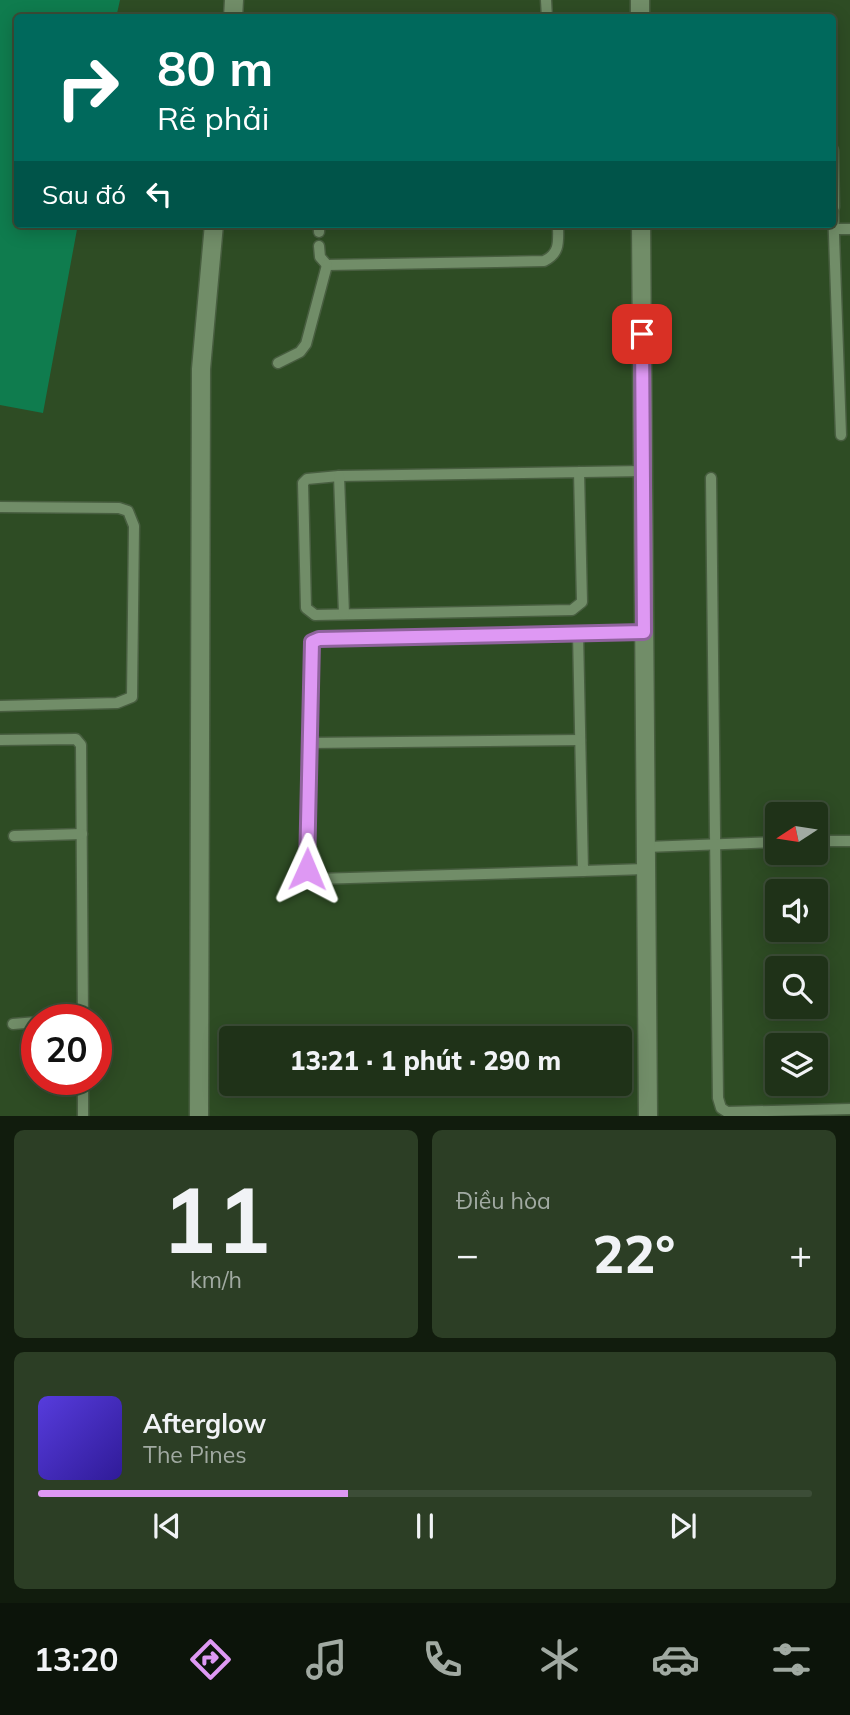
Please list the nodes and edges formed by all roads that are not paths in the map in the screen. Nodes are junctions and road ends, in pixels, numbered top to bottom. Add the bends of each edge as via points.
1 (214, 228) edge
2 (558, 228) edge
3 (640, 228) edge
4 (835, 229) joint
5 (850, 229) edge
6 (319, 246) dead end
7 (327, 265) junction
8 (278, 363) dead end
9 (841, 435) dead end
10 (643, 471) junction
11 (579, 472) junction
12 (339, 476) junction
13 (711, 478) dead end
14 (0, 507) edge
15 (344, 614) junction
16 (644, 632) junction
17 (578, 633) junction
18 (0, 706) edge
19 (0, 740) edge
20 (580, 740) junction
21 (309, 743) junction
22 (82, 834) junction
23 (14, 836) dead end
24 (828, 841) edge
25 (850, 841) edge
26 (765, 842) edge
27 (713, 843) junction
28 (646, 847) junction
29 (646, 869) junction
30 (583, 871) junction
31 (83, 1004) edge
32 (13, 1024) dead end
33 (21, 1024) edge
34 (83, 1095) edge
35 (850, 1109) edge
36 (83, 1116) edge
37 (199, 1116) edge
38 (648, 1116) edge

1 - 37 street via 201,369
2 - 7 lane via 558,247 553,257 544,261
3 - 10 street
4 - 5 lane
4 - 9 lane
6 - 7 lane
7 - 8 lane via 306,344
10 - 11 lane
10 - 16 street
11 - 12 lane
11 - 15 lane via 582,602 578,608
12 - 15 lane
12 - 15 lane via 314,477 303,483 306,608 315,615
13 - 27 lane
14 - 18 lane via 119,508 128,511 134,526 132,698 117,704
16 - 17 lane
16 - 28 street
17 - 20 lane
17 - 21 lane via 319,639 312,642
19 - 22 lane via 76,739 81,745
20 - 21 lane
20 - 30 lane
21 - 30 lane via 307,869 316,879
22 - 23 lane
22 - 31 lane
24 - 25 lane
26 - 27 lane
27 - 28 lane
27 - 35 lane via 718,1098 722,1108 727,1112
28 - 29 street
29 - 30 lane
29 - 38 street
32 - 33 lane
34 - 36 lane

